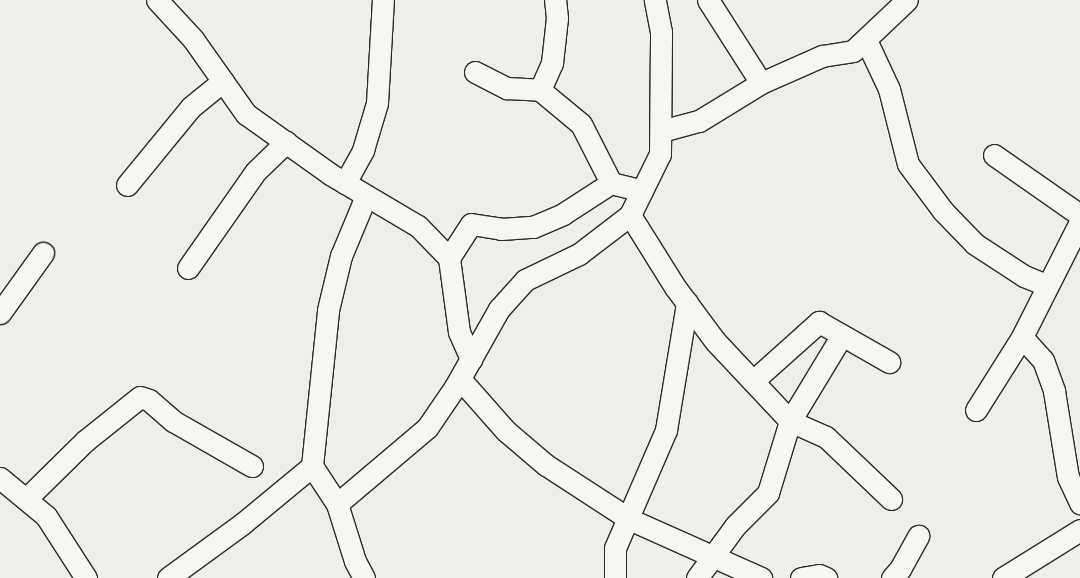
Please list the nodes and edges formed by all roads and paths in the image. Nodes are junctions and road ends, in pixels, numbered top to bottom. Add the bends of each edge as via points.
1 (157, 0) edge
2 (383, 0) edge
3 (555, 0) edge
4 (655, 0) edge
5 (708, 0) edge
6 (907, 0) edge
7 (866, 40) junction
8 (475, 72) dead end
9 (223, 81) junction
10 (761, 84) junction
11 (540, 90) junction
12 (661, 131) junction
13 (286, 142) junction
14 (994, 155) dead end
15 (345, 182) junction
16 (611, 183) junction
17 (127, 185) dead end
18 (642, 191) junction
19 (366, 196) junction
20 (630, 215) junction
21 (1080, 215) edge
22 (1080, 222) edge
23 (42, 253) dead end
24 (449, 258) junction
25 (188, 268) dead end
26 (1046, 285) junction
27 (687, 303) junction
28 (0, 313) edge
29 (842, 335) junction
30 (1022, 337) junction
31 (471, 359) junction
32 (889, 362) dead end
33 (460, 379) junction
34 (753, 381) junction
35 (976, 410) dead end
36 (790, 421) junction
37 (252, 466) dead end
38 (312, 466) junction
39 (0, 478) edge
40 (26, 499) junction
41 (891, 499) dead end
42 (1080, 503) edge
43 (336, 504) junction
44 (629, 519) junction
45 (1080, 530) edge
46 (918, 536) dead end
47 (713, 556) junction
48 (86, 578) edge
49 (168, 578) edge
50 (364, 578) edge
51 (615, 578) edge
52 (698, 578) edge
53 (761, 578) edge
54 (802, 578) edge
55 (826, 578) edge
56 (892, 578) edge
57 (1003, 578) edge

1 - 9 street via 193,39
2 - 15 street via 377,103 363,150
3 - 11 street via 557,18 552,63
4 - 12 street via 661,32
5 - 10 street
6 - 7 street
7 - 10 street via 854,51 822,56
7 - 26 street via 889,89 908,164 943,211 975,244 1024,276
8 - 11 street via 507,88
9 - 13 street via 246,114
9 - 17 street via 191,108
10 - 12 street via 698,121
11 - 16 street via 581,124
12 - 18 street via 660,154
13 - 15 street
13 - 25 street via 256,171
14 - 21 street
15 - 19 street
16 - 18 street
16 - 24 street via 563,214 533,227 501,229 472,224
18 - 20 street
19 - 24 street via 418,226
19 - 38 street via 341,256 328,310
20 - 27 street
20 - 31 street via 579,254 524,280 499,309
22 - 26 street
23 - 28 street
24 - 31 street via 460,332
26 - 30 street
27 - 34 street via 715,341
27 - 44 street via 666,430
29 - 32 street
29 - 34 street via 819,322
29 - 36 street
30 - 35 street
30 - 42 street via 1043,360 1054,391 1068,476
31 - 33 street
33 - 43 street via 426,428
33 - 44 street via 506,432 546,465
34 - 36 street
36 - 41 street via 826,436
36 - 47 street via 768,492 735,526
37 - 40 street via 173,421 149,400 140,398 84,441
38 - 43 street
38 - 49 street via 242,524
39 - 40 street
40 - 48 street via 46,516
43 - 50 street
44 - 47 street
44 - 51 street via 615,548
45 - 57 street
46 - 56 street
47 - 52 street
47 - 53 street
54 - 55 street

